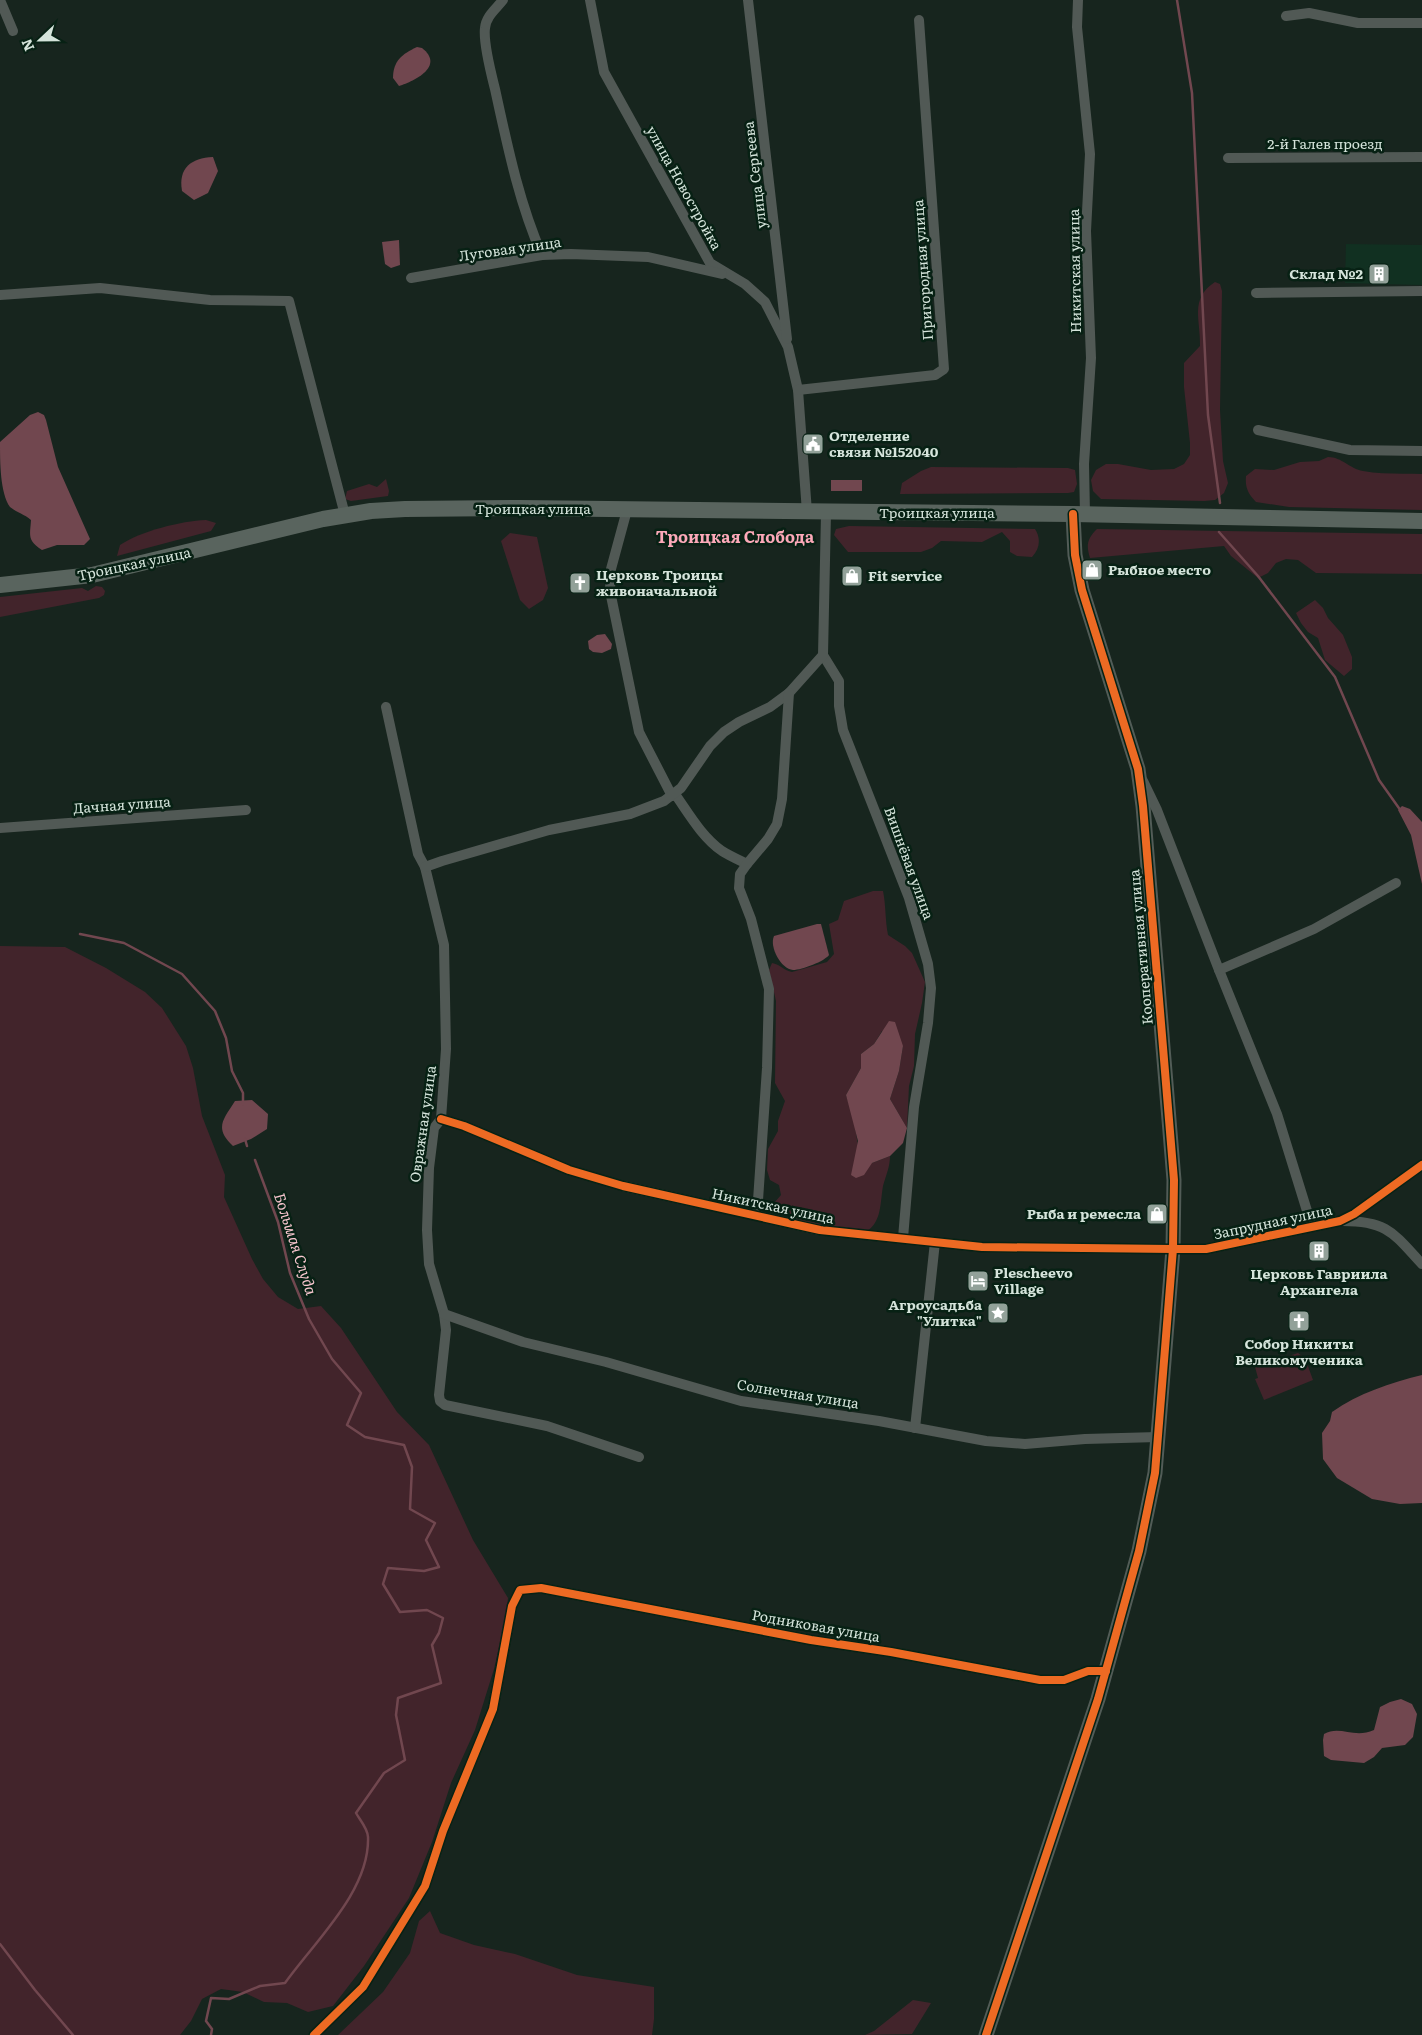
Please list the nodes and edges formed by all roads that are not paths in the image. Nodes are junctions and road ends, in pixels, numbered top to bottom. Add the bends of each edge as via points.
1 (0, 0) edge
2 (503, 0) edge
3 (590, 0) edge
4 (748, 0) edge
5 (1078, 0) edge
6 (1286, 16) dead end
7 (919, 20) dead end
8 (1422, 22) edge
9 (13, 31) dead end
10 (1422, 157) edge
11 (1228, 158) dead end
12 (542, 255) junction
13 (731, 276) junction
14 (411, 278) dead end
15 (1422, 291) edge
16 (1256, 293) dead end
17 (0, 295) edge
18 (788, 346) junction
19 (798, 390) junction
20 (1258, 430) dead end
21 (1422, 451) edge
22 (627, 510) junction
23 (807, 512) junction
24 (826, 513) junction
25 (1079, 514) junction
26 (345, 515) junction
27 (1422, 521) edge
28 (0, 585) edge
29 (823, 655) junction
30 (789, 694) junction
31 (386, 707) dead end
32 (1138, 769) junction
33 (674, 795) junction
34 (246, 810) dead end
35 (0, 828) edge
36 (747, 864) junction
37 (425, 867) junction
38 (1396, 883) dead end
39 (1219, 970) junction
40 (441, 1119) junction
41 (1422, 1165) edge
42 (757, 1215) junction
43 (1340, 1221) junction
44 (1312, 1226) junction
45 (903, 1238) junction
46 (935, 1242) junction
47 (1173, 1250) junction
48 (1422, 1264) edge
49 (444, 1314) junction
50 (915, 1428) junction
51 (1158, 1437) junction
52 (640, 1457) dead end
53 (1106, 1671) junction
54 (314, 2035) edge
55 (986, 2035) edge

1 - 9 street
2 - 12 street via 487,18 484,30 507,144 534,238
3 - 13 street, улица Новостройка via 604,72 710,263
4 - 18 street, улица Сергеева
5 - 25 street, Никитская улица via 1090,154 1086,231 1091,358
6 - 8 street via 1309,13 1358,23
7 - 19 street, Пригородная улица via 944,369 935,375
10 - 11 street, 2-й Галев проезд
12 - 13 street, Луговая улица via 648,257
12 - 14 street, Луговая улица
13 - 18 street, улица Новостройка via 765,302
15 - 16 street
17 - 26 street via 100,288 210,300 288,301
18 - 19 street, улица Новостройка
19 - 23 street, улица Новостройка
20 - 21 street via 1350,450
22 - 23 main road, Троицкая улица
22 - 26 main road, Троицкая улица via 420,508
22 - 33 street via 611,569 610,591 639,732
23 - 24 main road, Троицкая улица
24 - 25 main road, Троицкая улица
24 - 29 street
25 - 27 main road, Троицкая улица
25 - 32 street, Кооперативная улица via 1075,555 1082,590
26 - 28 main road, Троицкая улица via 92,575
29 - 30 street
29 - 45 street, Вишнёвая улица via 839,681 842,730 909,898 928,964 931,988 928,1023 914,1107
30 - 33 street via 724,732
30 - 36 street via 786,759 777,824
31 - 37 street, Овражная улица via 418,854
32 - 39 street
32 - 47 street, Кооперативная улица via 1174,1180
33 - 36 street via 711,842
33 - 37 street via 630,814 549,830
34 - 35 street, Дачная улица
36 - 42 street via 740,874 740,888 769,989
37 - 40 street, Овражная улица via 444,945 446,1049
38 - 39 street via 1314,929
39 - 44 street via 1277,1114
40 - 42 street, Никитская улица via 569,1170 623,1186
40 - 49 street, Овражная улица via 434,1128 427,1230 429,1264
41 - 43 street, Запрудная улица
42 - 45 street, Никитская улица via 820,1230
43 - 44 street, Запрудная улица
43 - 48 street via 1377,1224 1393,1232
44 - 47 street, Запрудная улица via 1206,1249
45 - 46 street, Никитская улица
46 - 47 street, Никитская улица via 982,1247
46 - 50 street
47 - 51 street, Кооперативная улица
49 - 50 street, Солнечная улица via 523,1342 741,1401
49 - 52 street, Овражная улица via 446,1330 439,1395 445,1405 547,1426
50 - 51 street, Солнечная улица via 986,1441 1024,1444
51 - 53 street, Кооперативная улица via 1149,1508
53 - 54 street, Родниковая улица via 1088,1671 1064,1680 1040,1680 541,1588 520,1590 512,1606 493,1709 443,1831 425,1886 363,1987
53 - 55 street, Кооперативная улица

